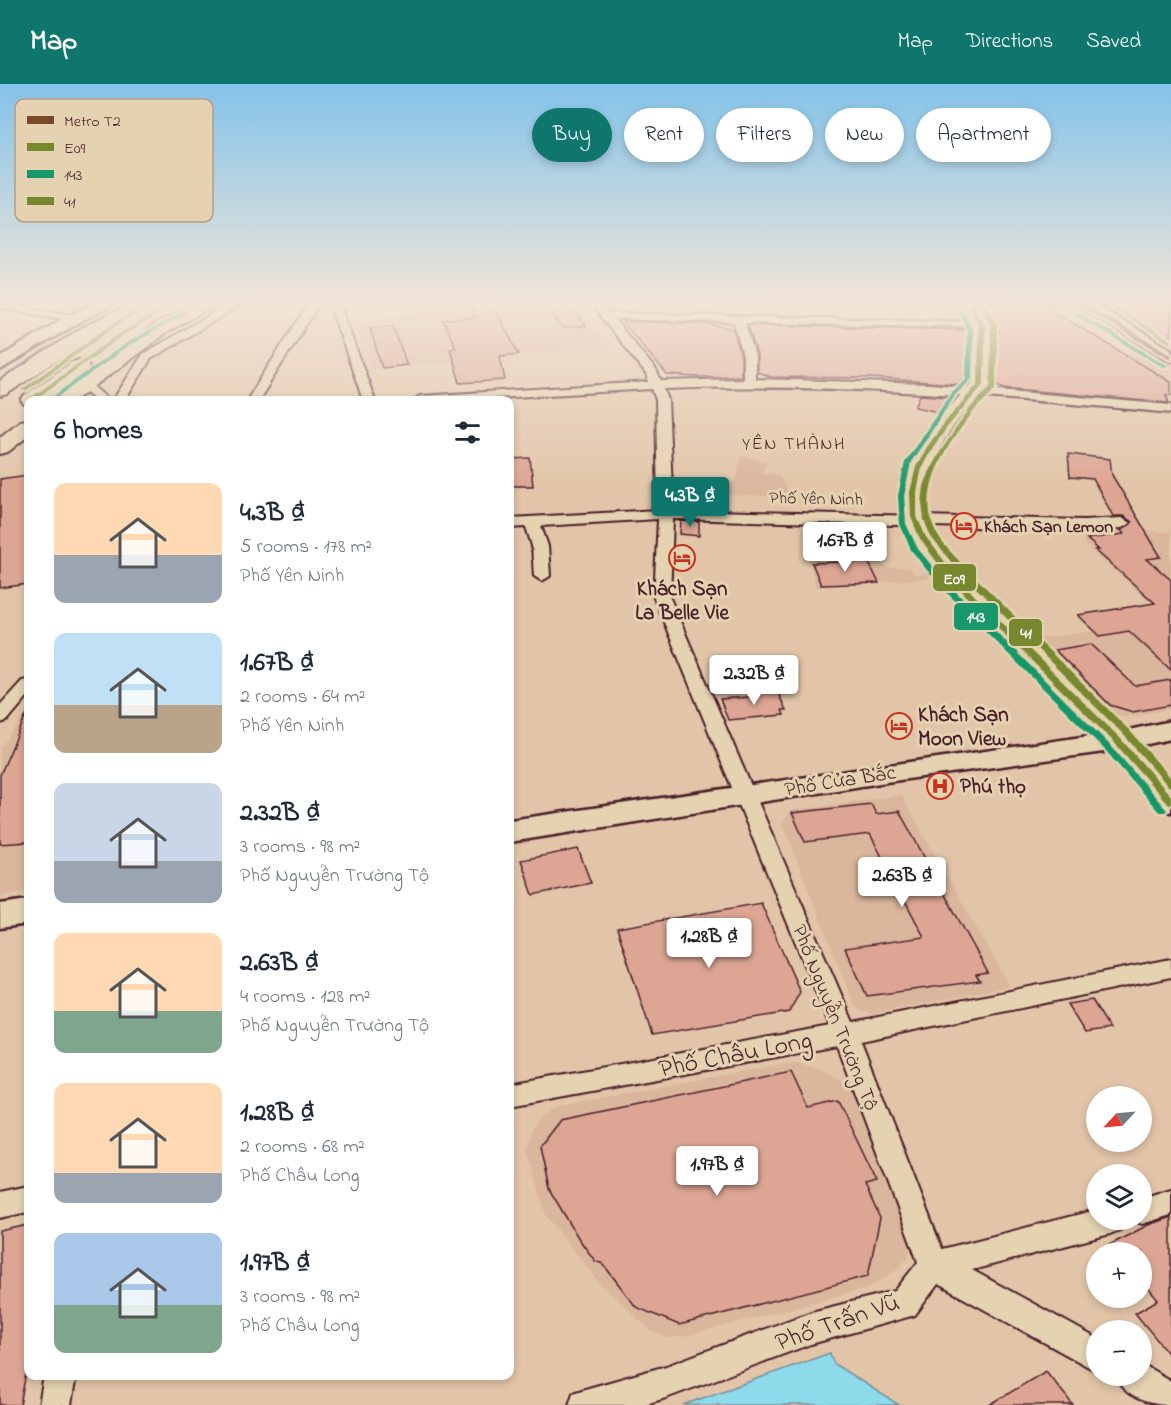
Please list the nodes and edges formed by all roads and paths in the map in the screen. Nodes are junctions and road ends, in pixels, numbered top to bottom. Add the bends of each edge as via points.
1 (39, 365) edge
2 (80, 365) edge
3 (112, 365) edge
4 (142, 365) edge
5 (276, 365) edge
6 (357, 365) edge
7 (645, 365) edge
8 (749, 365) edge
9 (981, 365) edge
10 (749, 384) junction
11 (84, 385) junction
12 (659, 387) junction
13 (0, 390) edge
14 (974, 392) junction
15 (37, 396) edge
16 (69, 396) edge
17 (98, 396) edge
18 (122, 396) edge
19 (256, 396) edge
20 (368, 396) edge
21 (476, 396) edge
22 (1171, 409) edge
23 (19, 429) edge
24 (0, 447) edge
25 (666, 514) junction
26 (914, 519) junction
27 (532, 521) junction
28 (514, 523) edge
29 (1122, 523) dead end
30 (542, 576) dead end
31 (24, 690) edge
32 (0, 717) edge
33 (1171, 730) edge
34 (1118, 741) junction
35 (744, 795) junction
36 (1171, 802) edge
37 (514, 830) edge
38 (24, 913) edge
39 (0, 916) edge
40 (1171, 968) edge
41 (845, 1034) junction
42 (514, 1094) edge
43 (24, 1200) edge
44 (1171, 1202) edge
45 (0, 1205) edge
46 (1152, 1208) edge
47 (1086, 1226) edge
48 (934, 1265) junction
49 (1086, 1349) edge
50 (59, 1380) edge
51 (1149, 1386) edge
52 (1171, 1399) edge
53 (55, 1405) edge
54 (585, 1405) edge

1 - 13 main road
2 - 15 main road
3 - 11 main road
4 - 18 street
5 - 19 street
6 - 20 street
7 - 12 street, Phố Nguyễn Trường Tộ
8 - 10 street
9 - 14 main road via 981,384
10 - 12 street
10 - 14 street via 852,384
11 - 16 main road
11 - 17 street
12 - 21 street
12 - 25 street, Phố Nguyễn Trường Tộ
14 - 22 street
14 - 26 main road via 964,400 919,467 913,496
23 - 24 main road
25 - 26 street, Phố Yên Ninh
25 - 27 street, Phố Yên Ninh
25 - 35 street, Phố Nguyễn Trường Tộ via 662,598
26 - 29 street, Phố Yên Ninh
26 - 34 main road via 925,543 950,574
27 - 28 street, Phố Yên Ninh
27 - 30 street via 540,546
31 - 32 street
33 - 34 main road, Phố Cửa Bắc
34 - 35 main road, Phố Cửa Bắc
34 - 36 main road
35 - 37 main road, Phố Cửa Bắc
35 - 41 street, Phố Nguyễn Trường Tộ
38 - 39 main road
40 - 41 street, Phố Châu Long
41 - 42 street, Phố Châu Long
41 - 48 street, Phố Nguyễn Trường Tộ
43 - 45 street
44 - 46 street
47 - 48 street
48 - 49 street
48 - 54 street, Phố Trấn Vũ via 904,1304 811,1328 666,1382
50 - 53 street
51 - 52 street

